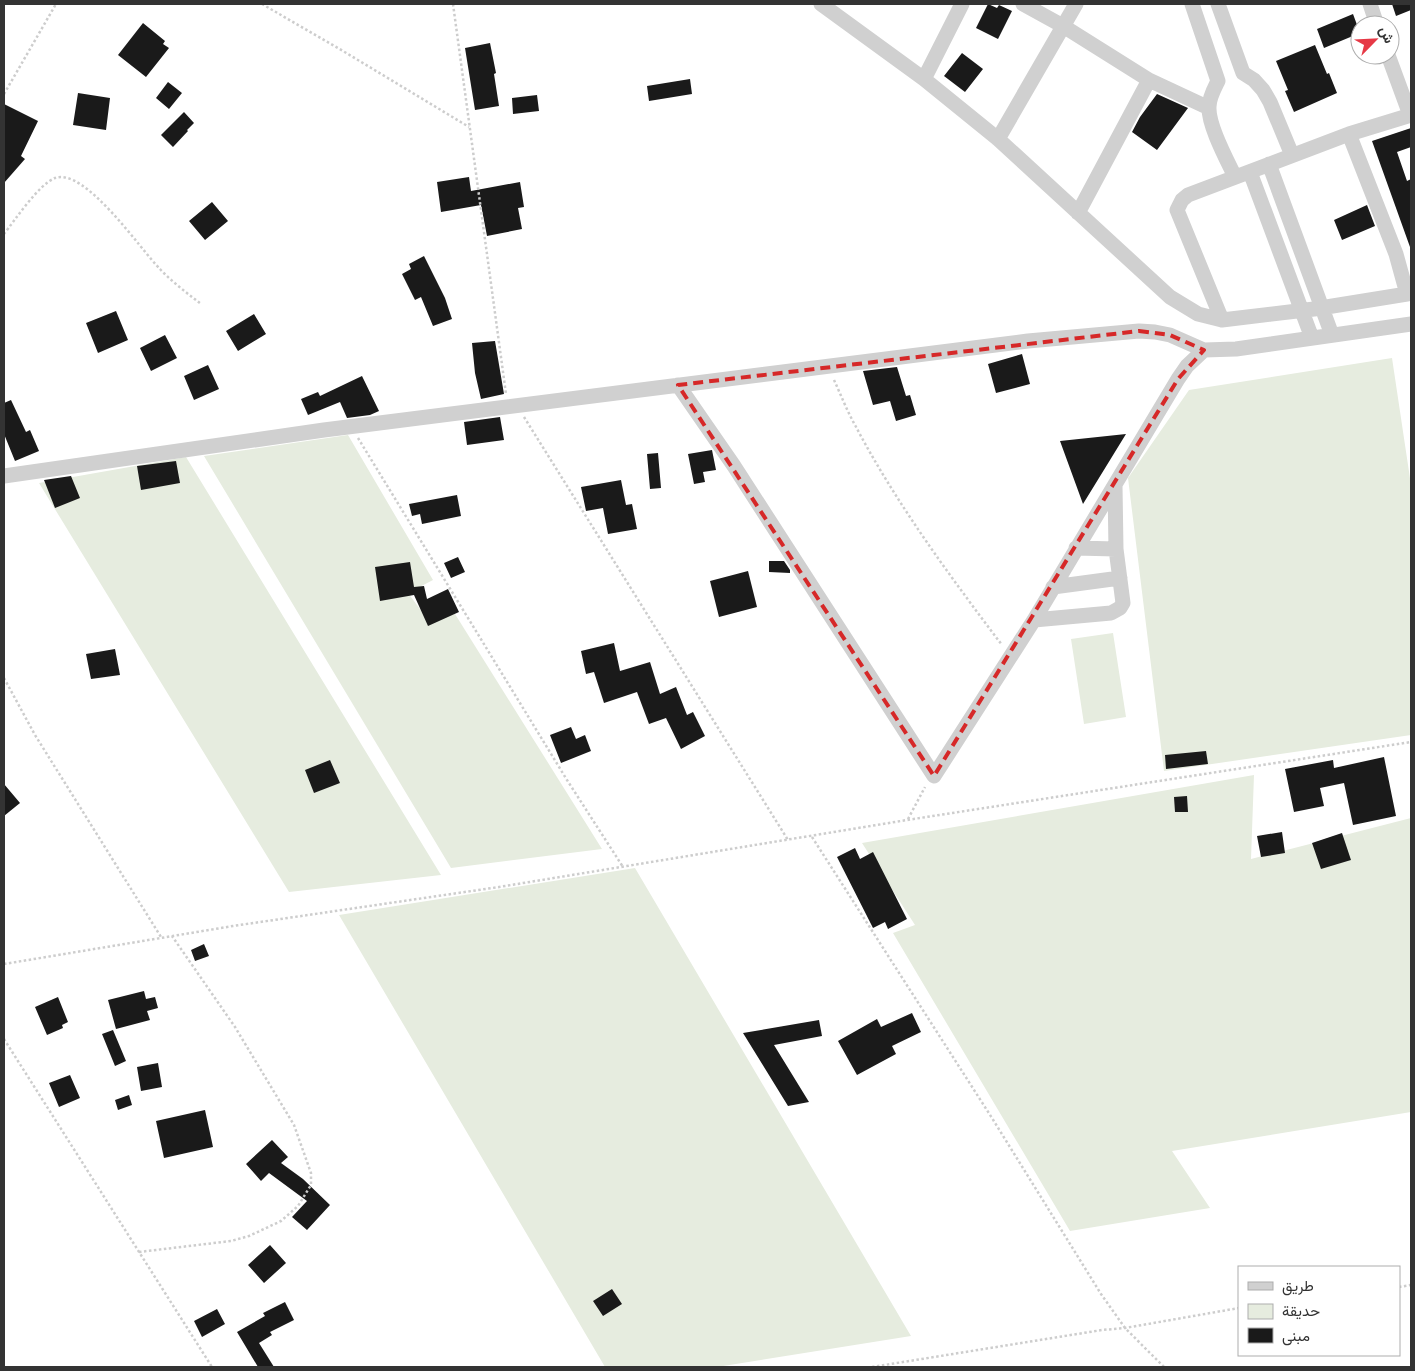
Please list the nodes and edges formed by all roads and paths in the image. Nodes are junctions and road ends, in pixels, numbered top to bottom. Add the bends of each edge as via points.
1 (56, 4) edge
2 (262, 4) edge
3 (453, 4) edge
4 (821, 4) edge
5 (962, 4) edge
6 (1023, 4) edge
7 (1076, 4) edge
8 (1192, 4) edge
9 (1218, 4) edge
10 (1063, 26) junction
11 (1392, 65) edge
12 (1243, 73) junction
13 (924, 79) junction
14 (1149, 80) junction
15 (1218, 81) junction
16 (4, 94) edge
17 (1209, 108) junction
18 (1411, 115) edge
19 (469, 128) junction
20 (1349, 134) junction
21 (998, 139) junction
22 (1292, 155) junction
23 (1270, 164) junction
24 (1250, 172) junction
25 (1235, 177) junction
26 (1078, 213) junction
27 (4, 234) edge
28 (1409, 293) edge
29 (201, 304) dead end
30 (1322, 308) junction
31 (1303, 310) junction
32 (1222, 320) junction
33 (1411, 324) edge
34 (1332, 335) junction
35 (1312, 338) junction
36 (1204, 350) junction
37 (827, 366) junction
38 (678, 384) junction
39 (513, 405) junction
40 (351, 426) junction
41 (4, 476) edge
42 (1115, 486) junction
43 (1076, 548) junction
44 (1116, 549) junction
45 (1120, 578) junction
46 (1053, 587) junction
47 (1034, 620) junction
48 (1010, 656) junction
49 (4, 678) edge
50 (1411, 742) edge
51 (934, 776) junction
52 (907, 820) junction
53 (812, 837) junction
54 (788, 840) junction
55 (623, 867) junction
56 (172, 936) junction
57 (161, 938) junction
58 (4, 964) edge
59 (4, 1039) edge
60 (139, 1252) junction
61 (1238, 1308) edge
62 (1125, 1328) junction
63 (212, 1367) edge
64 (872, 1367) edge
65 (1164, 1367) edge

1 - 16 path
2 - 19 path
3 - 19 path
4 - 13 street
5 - 13 street
6 - 10 street
7 - 10 street
8 - 15 street
9 - 12 street
10 - 14 street
10 - 21 street
11 - 18 street
12 - 15 street
12 - 22 street via 1263,90
13 - 21 street
14 - 17 street
14 - 26 street
15 - 17 street
17 - 25 street via 1215,132
18 - 20 street
19 - 39 path
20 - 22 street
20 - 28 street
21 - 26 street
22 - 23 street
23 - 24 street
23 - 30 street
24 - 25 street
24 - 31 street
25 - 32 street via 1188,195 1177,210
26 - 32 street via 1170,297 1198,314
27 - 29 path via 48,181 65,176 98,197 161,271
28 - 30 street
30 - 31 street
30 - 34 street
31 - 32 street
31 - 35 street
33 - 34 street
34 - 35 street
35 - 36 street via 1236,350
36 - 37 street via 1170,335 1139,331
36 - 42 street via 1178,379
37 - 38 street
37 - 48 path via 855,426 900,501 958,588
38 - 39 street
38 - 51 street
39 - 40 street
39 - 54 path
40 - 41 street
40 - 55 path
42 - 43 street
42 - 44 street
43 - 44 street
43 - 46 street
44 - 45 street
45 - 46 street
45 - 47 street via 1123,603 1116,611
46 - 47 street
47 - 48 street
48 - 51 street
49 - 57 path via 35,735
50 - 52 path
51 - 52 path
52 - 53 path
53 - 54 path
53 - 62 path
54 - 55 path
55 - 56 path
56 - 57 path
56 - 60 path via 235,1026 294,1125 311,1173 311,1185 298,1206 281,1221 249,1236
57 - 58 path
59 - 60 path
60 - 63 path
61 - 62 path
62 - 64 path
62 - 65 path

